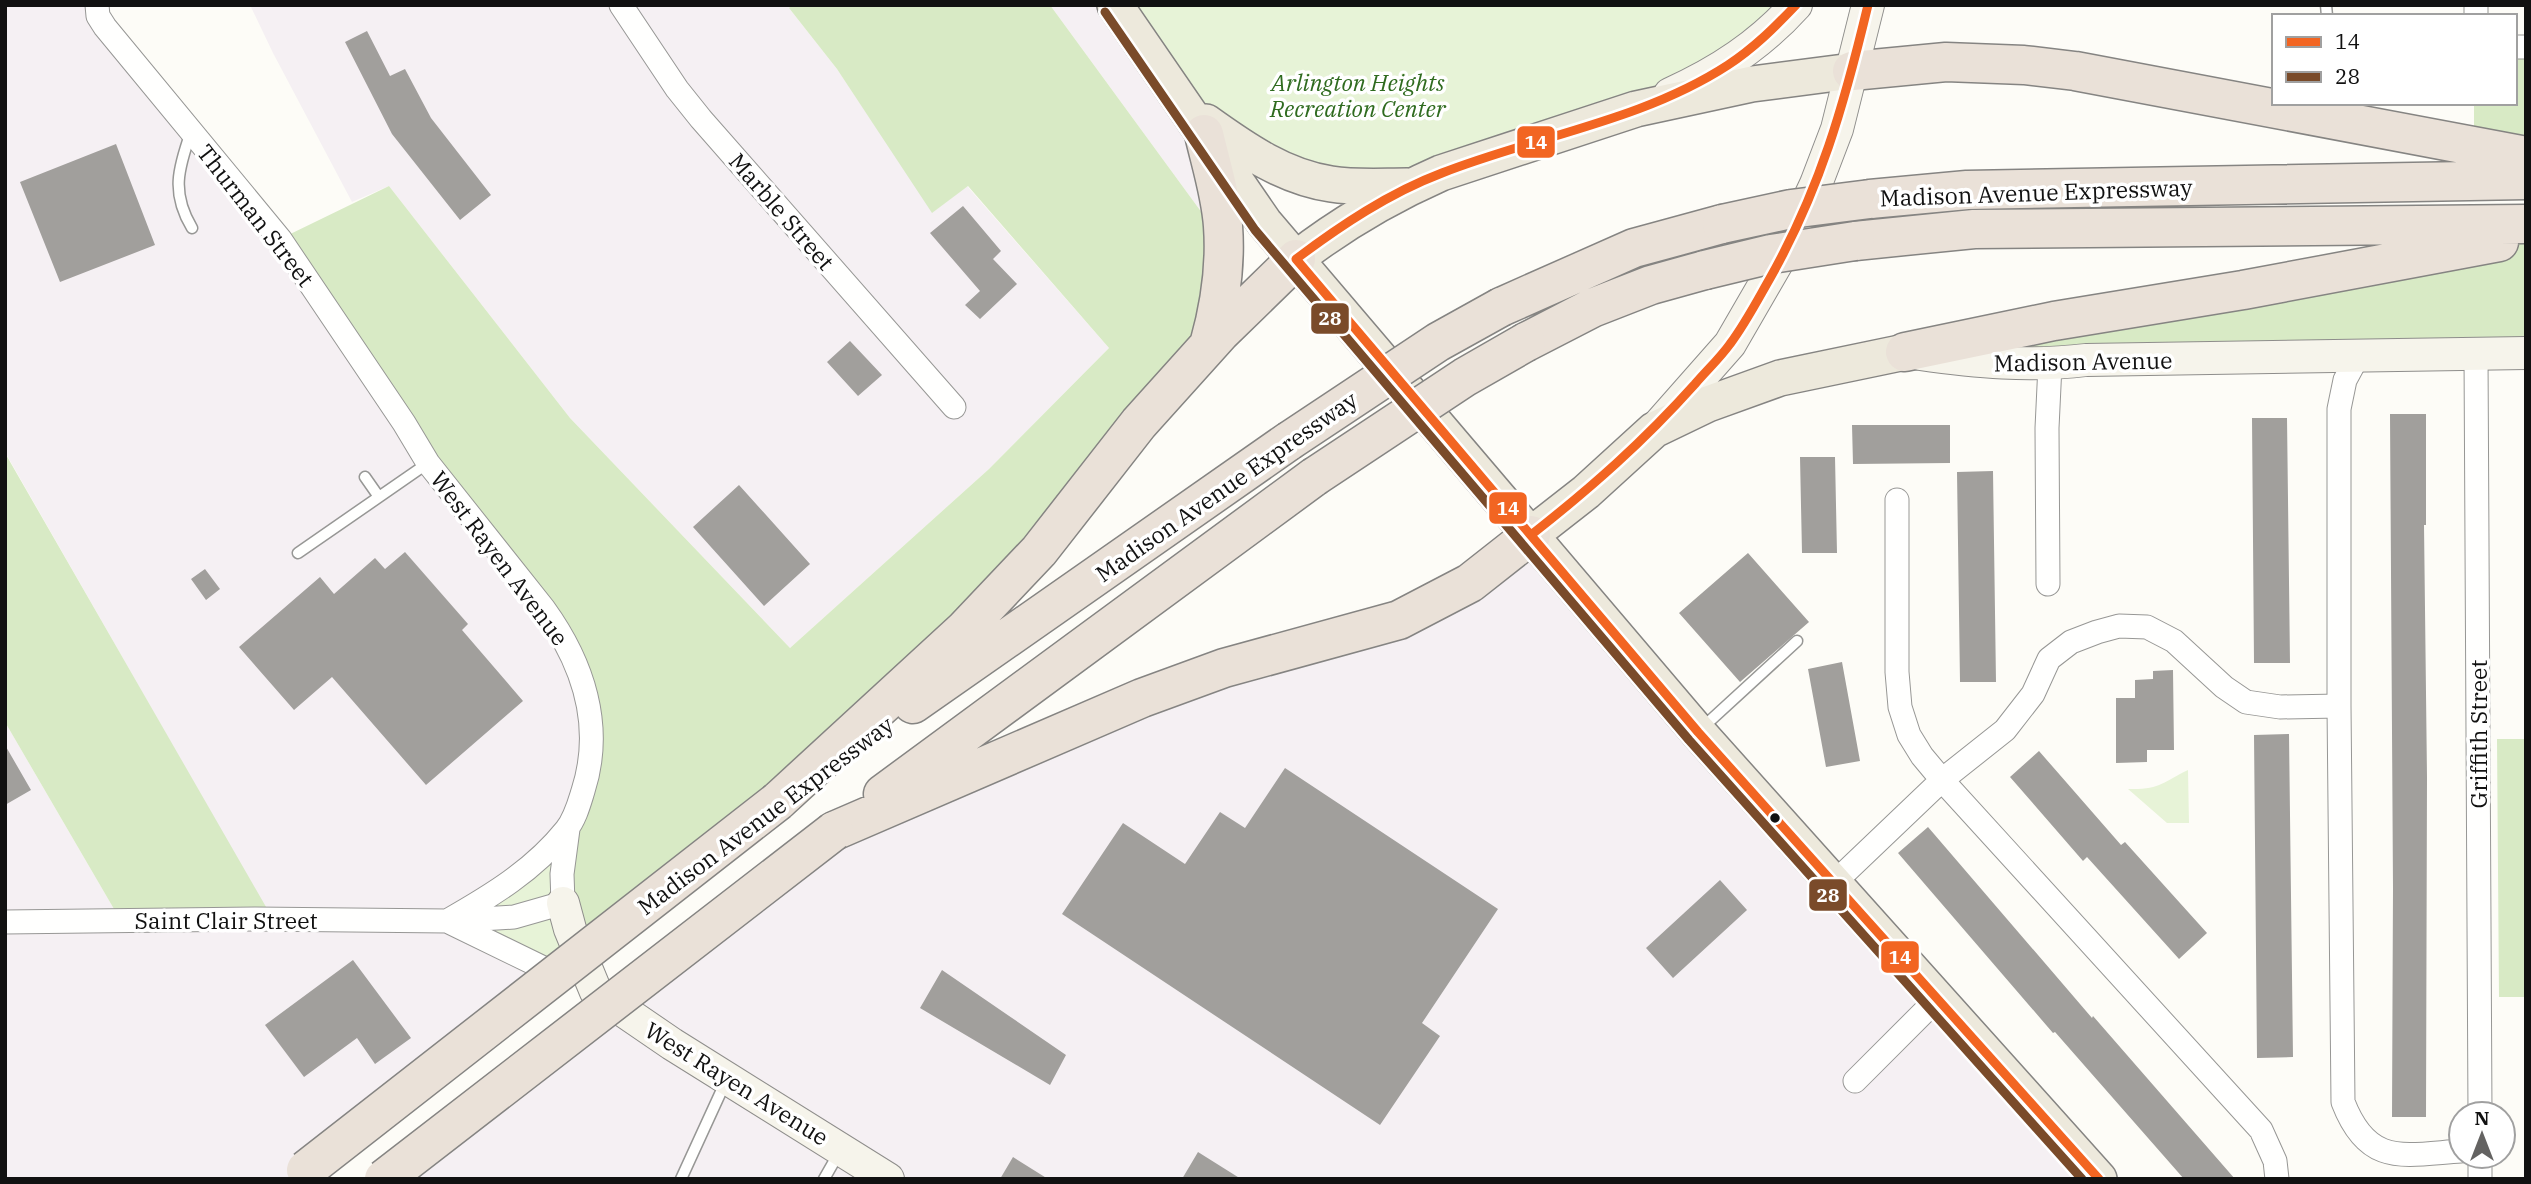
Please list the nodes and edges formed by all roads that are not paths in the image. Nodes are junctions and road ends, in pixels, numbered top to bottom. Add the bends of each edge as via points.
1 (621, 5) edge
2 (1115, 5) edge
3 (1796, 5) edge
4 (1868, 5) edge
5 (97, 7) edge
6 (1852, 71) junction
7 (1636, 109) junction
8 (1195, 121) junction
9 (191, 132) junction
10 (2526, 156) edge
11 (2526, 180) edge
12 (1411, 186) junction
13 (2526, 223) edge
14 (192, 228) dead end
15 (2526, 237) edge
16 (1296, 259) junction
17 (1209, 345) junction
18 (1905, 352) junction
19 (2476, 354) junction
20 (2526, 354) edge
21 (2358, 356) junction
22 (2050, 365) junction
23 (954, 407) dead end
24 (1654, 430) junction
25 (428, 463) junction
26 (365, 477) dead end
27 (379, 498) junction
28 (1897, 500) dead end
29 (1531, 535) junction
30 (298, 553) dead end
31 (2048, 584) dead end
32 (1797, 641) dead end
33 (898, 704) junction
34 (2339, 706) junction
35 (1698, 732) junction
36 (953, 763) junction
37 (1942, 780) junction
38 (568, 829) junction
39 (1834, 883) junction
40 (563, 903) junction
41 (447, 921) junction
42 (5, 922) edge
43 (596, 992) junction
44 (1937, 999) junction
45 (727, 1078) junction
46 (1854, 1081) dead end
47 (2480, 1100) edge
48 (841, 1149) junction
49 (2447, 1152) edge
50 (300, 1174) edge
51 (885, 1178) edge
52 (384, 1179) edge
53 (681, 1179) edge
54 (824, 1179) edge
55 (2099, 1179) edge
56 (2277, 1179) edge

1 - 23 street, Marble Street via 701,119
2 - 8 main road
3 - 7 street via 1773,31 1726,66
4 - 6 street
5 - 9 street, Thurman Street via 105,27
6 - 7 main road via 1752,84
6 - 10 highway via 1946,62 2075,71
6 - 24 street via 1837,129 1789,242 1730,344
7 - 12 main road
8 - 12 main road via 1299,176 1332,185
8 - 16 main road via 1264,222
8 - 17 highway via 1223,223 1222,288
9 - 14 lane via 177,178 184,215
9 - 25 street, Thurman Street via 281,239
11 - 33 highway, Madison Avenue Expressway, bridge via 1967,191 1791,209 1634,248 1501,307 1438,342
12 - 16 main road via 1334,230
13 - 36 highway, Madison Avenue Expressway, bridge via 1974,229 1771,254 1651,285 1592,308 1465,377 1314,477
15 - 18 highway
16 - 17 highway
16 - 29 main road
17 - 33 highway via 1139,423 1039,551
18 - 22 street, Madison Avenue via 1973,362
18 - 24 main road, Madison Avenue via 1780,378
19 - 20 street, Madison Avenue
19 - 21 street, Madison Avenue
19 - 47 street, Griffith Street
21 - 22 street, Madison Avenue via 2085,360
21 - 34 street via 2346,378 2339,409
22 - 31 street
24 - 29 main road, Madison Avenue
25 - 27 lane
25 - 38 street, West Rayen Avenue via 561,632 577,665 587,696 591,748 587,776
26 - 27 lane
27 - 30 lane
28 - 37 street via 1900,706 1909,735
29 - 35 main road
29 - 36 highway via 1470,583 1399,620 1224,668
32 - 35 lane
33 - 50 highway, Madison Avenue Expressway, bridge
34 - 37 street via 2246,702 2174,640 2147,627 2119,626 2071,642 2049,659 2033,694 2005,730
34 - 49 street via 2343,1102 2361,1137 2382,1151
35 - 39 main road
36 - 52 highway, bridge via 834,831
37 - 39 street
37 - 56 street via 2260,1130 2275,1161
38 - 40 street
38 - 41 street, West Rayen Avenue via 503,888
39 - 44 main road
40 - 41 street, Saint Clair Street via 514,917
40 - 43 street
41 - 42 street, Saint Clair Street
41 - 43 street, Saint Clair Street
43 - 45 street, West Rayen Avenue
44 - 46 street
44 - 55 main road
45 - 48 street, West Rayen Avenue
45 - 53 lane
48 - 51 street, West Rayen Avenue
48 - 54 lane

